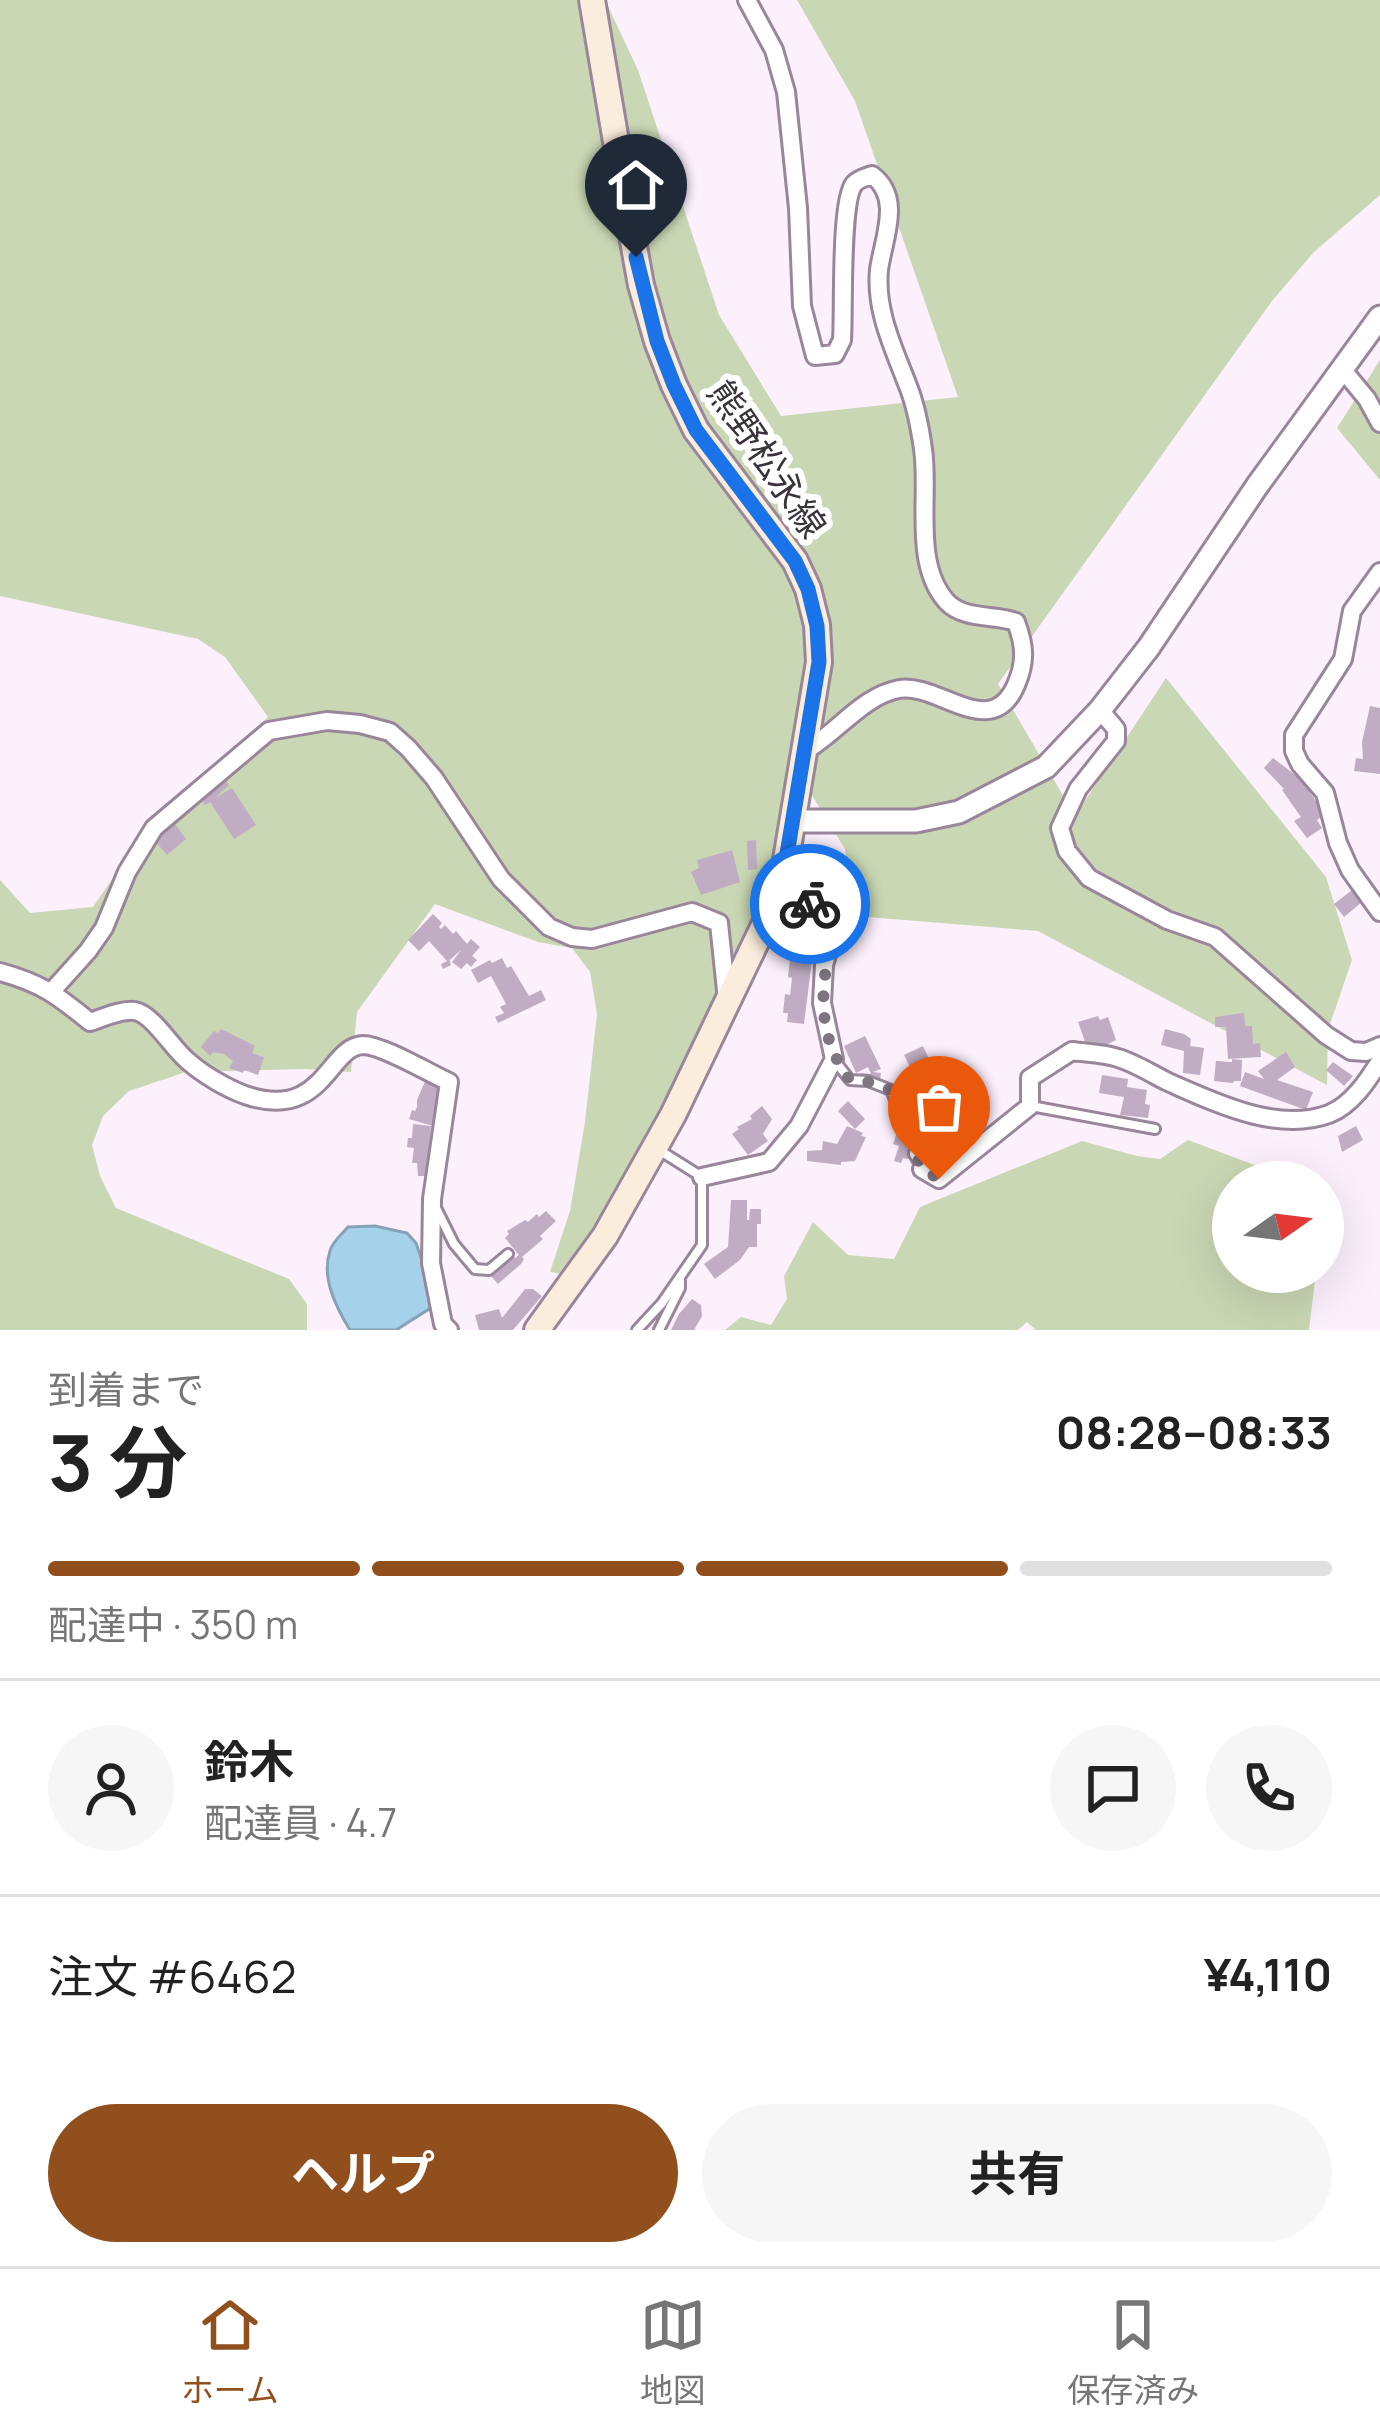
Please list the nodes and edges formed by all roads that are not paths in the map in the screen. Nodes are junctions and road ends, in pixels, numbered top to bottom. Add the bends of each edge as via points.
1 (592, 0) edge
2 (747, 0) edge
3 (1380, 317) edge
4 (1343, 370) junction
5 (1375, 404) edge
6 (1380, 423) edge
7 (1380, 572) edge
8 (1100, 710) junction
9 (805, 752) junction
10 (794, 821) junction
11 (781, 890) junction
12 (1380, 913) edge
13 (0, 972) edge
14 (52, 992) junction
15 (728, 1002) junction
16 (1380, 1046) edge
17 (834, 1059) junction
18 (1380, 1060) edge
19 (1030, 1106) junction
20 (1155, 1129) dead end
21 (655, 1147) junction
22 (922, 1168) joint
23 (703, 1177) junction
24 (432, 1199) junction
25 (508, 1254) dead end
26 (680, 1276) junction
27 (449, 1330) edge
28 (537, 1330) edge
29 (637, 1330) edge
30 (658, 1330) edge

1 - 9 main road, 熊野松永線 via 657,341 696,430 808,589 819,662
2 - 9 street via 786,92 802,306 815,356 835,354 842,340 846,212 853,185 872,175 888,198 880,302 921,432 925,542 935,584 955,608 1016,622 1025,646 1022,671 1002,705 976,710 894,690
3 - 4 street
4 - 5 street
4 - 8 street
5 - 6 street
7 - 12 street via 1352,611 1343,659 1294,735 1300,764 1325,793 1350,870
8 - 10 street via 1046,767 959,812 916,821
8 - 16 street via 1116,741 1060,828 1089,878 1215,937 1351,1051
9 - 10 main road, 熊野松永線
10 - 11 main road, 熊野松永線
11 - 15 main road, 熊野松永線
11 - 17 street via 836,924 822,1004
13 - 14 street
14 - 15 street via 104,928 154,828 269,731 327,722 390,732 408,748 500,879 549,927 592,938 692,912 719,923
14 - 24 street via 90,1022 133,1011 148,1017 190,1064 246,1095 279,1101 308,1093 356,1045 449,1082
15 - 21 main road, 熊野松永線
17 - 22 lane via 850,1080 891,1090 921,1125 914,1154
17 - 23 street via 799,1126 769,1162
18 - 19 street via 1344,1105 1278,1120 1116,1057 1072,1051 1030,1078
19 - 20 lane
19 - 22 street via 939,1179
21 - 23 lane
21 - 28 main road, 熊野松永線 via 605,1236
23 - 26 lane via 702,1245
24 - 25 lane via 476,1269 489,1270
24 - 27 street via 431,1263
26 - 29 lane
26 - 30 lane

